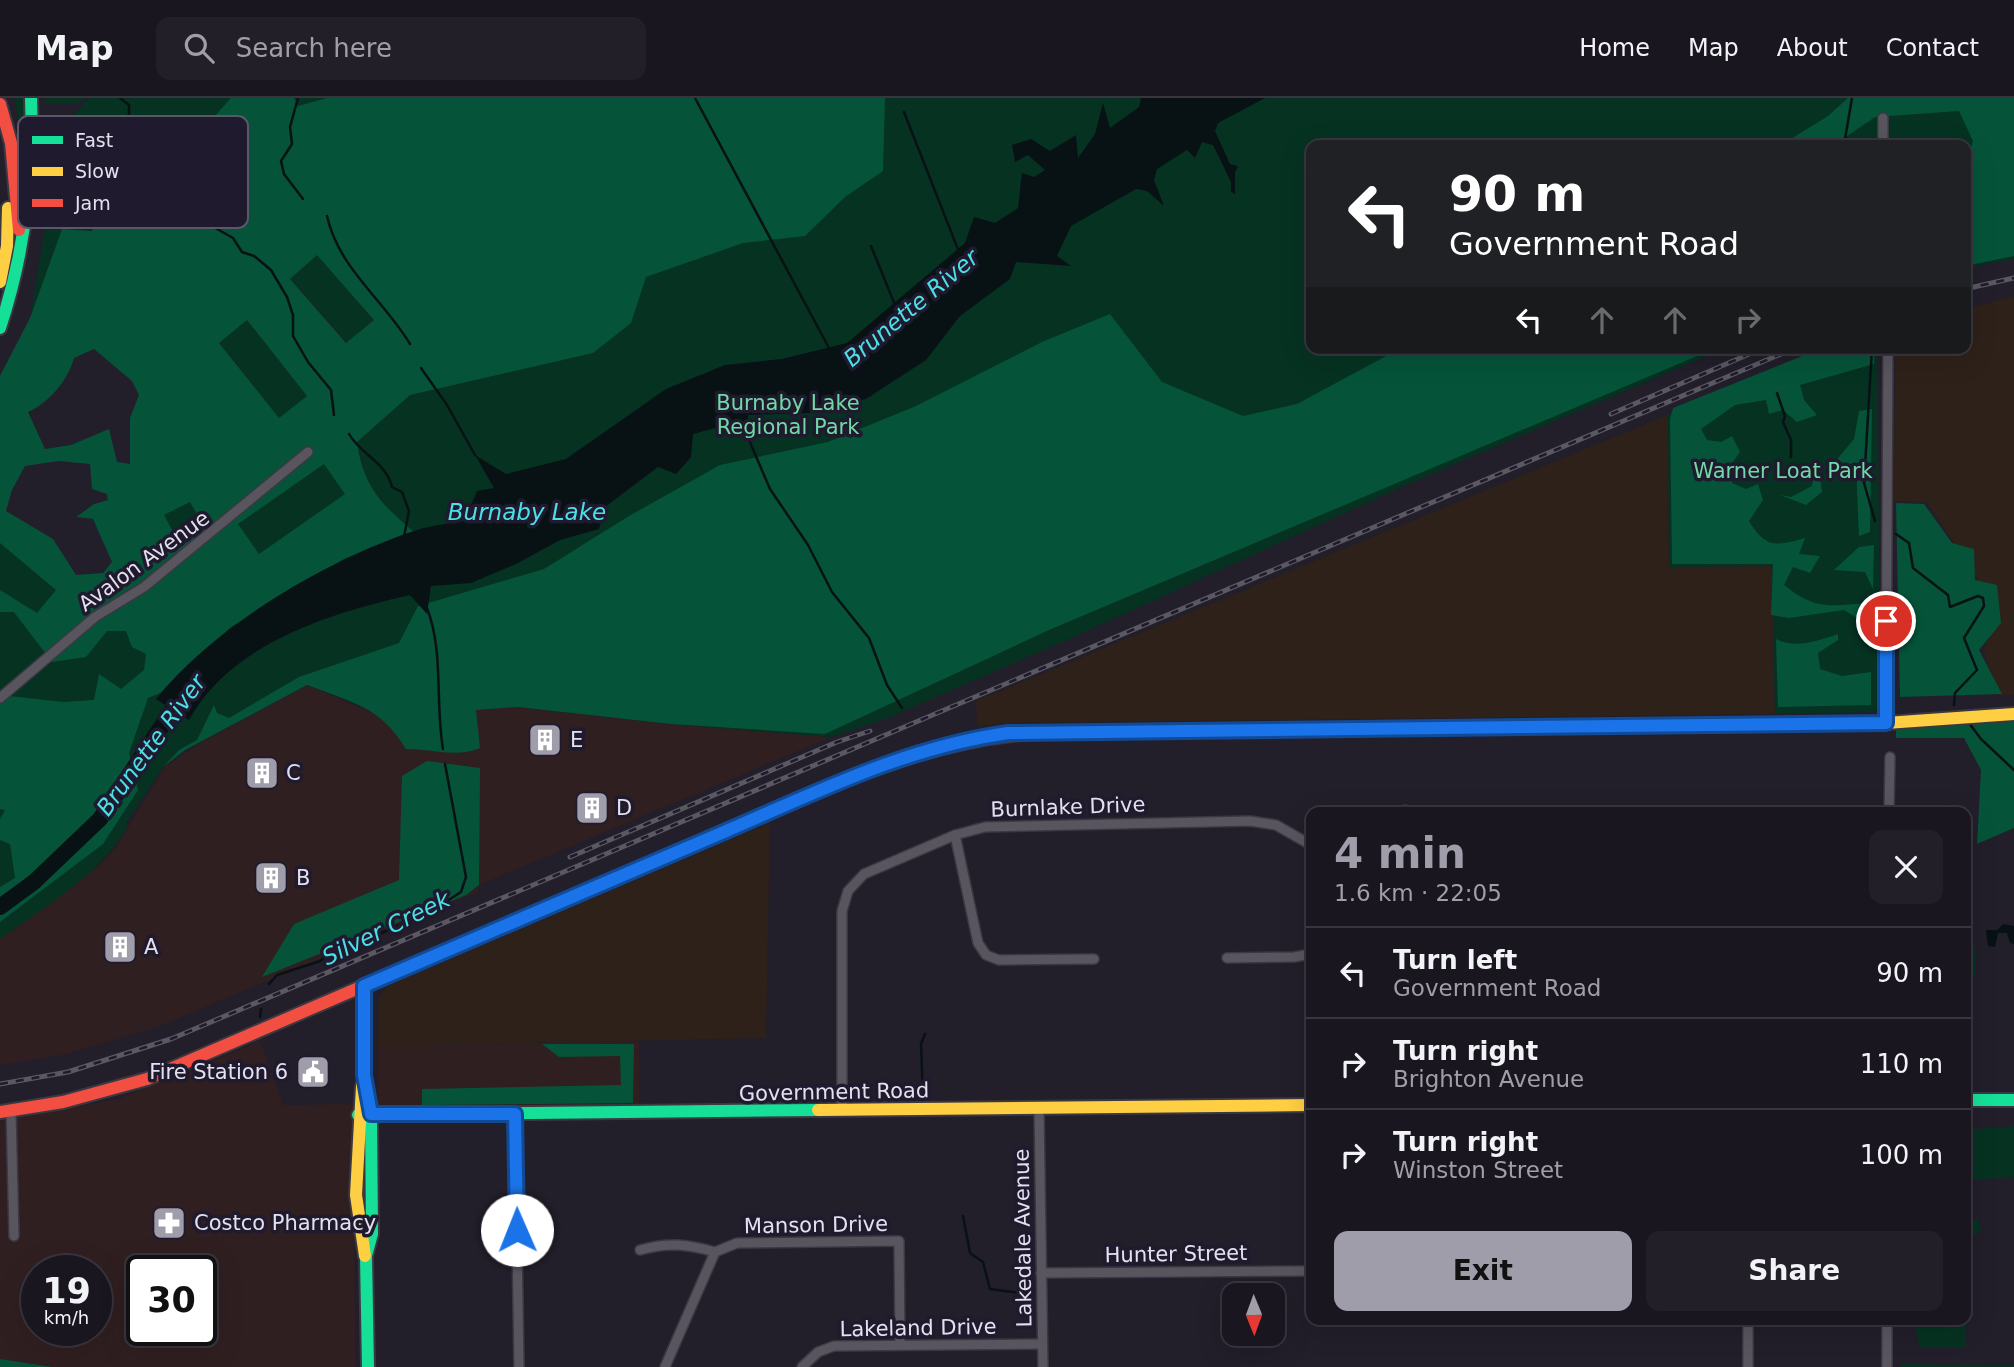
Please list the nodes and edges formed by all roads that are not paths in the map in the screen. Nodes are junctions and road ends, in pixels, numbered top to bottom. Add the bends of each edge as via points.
1 (31, 98) edge
2 (0, 104) edge
3 (31, 116) edge
4 (1883, 118) dead end
5 (0, 138) edge
6 (1883, 140) edge
7 (0, 223) edge
8 (25, 228) edge
9 (19, 264) junction
10 (1, 276) edge
11 (0, 328) edge
12 (1888, 354) edge
13 (309, 453) dead end
14 (0, 698) edge
15 (2014, 714) edge
16 (1886, 723) junction
17 (1890, 757) dead end
18 (1889, 807) edge
19 (955, 835) junction
20 (1306, 837) edge
21 (1306, 955) edge
22 (1227, 958) dead end
23 (1094, 959) dead end
24 (364, 986) junction
25 (1971, 1100) edge
26 (2014, 1100) edge
27 (1306, 1105) edge
28 (1039, 1109) junction
29 (6, 1111) edge
30 (842, 1111) junction
31 (364, 1114) junction
32 (515, 1114) junction
33 (14, 1236) dead end
34 (640, 1250) dead end
35 (715, 1252) junction
36 (1306, 1271) edge
37 (1041, 1273) junction
38 (1748, 1325) edge
39 (1887, 1325) edge
40 (1042, 1344) junction
41 (900, 1345) junction
42 (368, 1367) edge
43 (519, 1367) edge
44 (665, 1367) edge
45 (802, 1367) edge
46 (1043, 1367) edge
47 (1748, 1367) edge
48 (1887, 1367) edge

1 - 3 main road
2 - 9 main road via 16,176
4 - 6 street
5 - 10 main road via 8,188 8,246
7 - 10 main road
8 - 9 main road
9 - 11 main road
12 - 16 street
13 - 14 street, Avalon Avenue via 144,587 95,617
15 - 16 main road
16 - 24 main road via 1008,733 964,740 914,753 817,790
17 - 18 street
19 - 20 street, Burnlake Drive via 1013,824 1250,821
19 - 23 street via 979,946 986,955 999,960
19 - 30 street, Burnlake Drive via 864,874 845,898
21 - 22 street
24 - 29 main road via 147,1079
24 - 31 main road
25 - 26 main road
27 - 28 main road, Government Road
28 - 30 main road, Government Road
28 - 37 street, Lakedale Avenue
29 - 33 street
30 - 32 main road, Government Road
31 - 32 main road, Government Road
31 - 42 main road via 372,1234 366,1256
32 - 43 street
34 - 35 street via 691,1244
35 - 41 street, Manson Drive via 737,1243 899,1241
35 - 44 street
36 - 37 street, Hunter Street
37 - 40 street, Lakedale Avenue
38 - 47 street
39 - 48 street
40 - 41 street, Lakeland Drive
40 - 46 street, Lakedale Avenue
41 - 45 street, Lakeland Drive via 834,1346 818,1352

